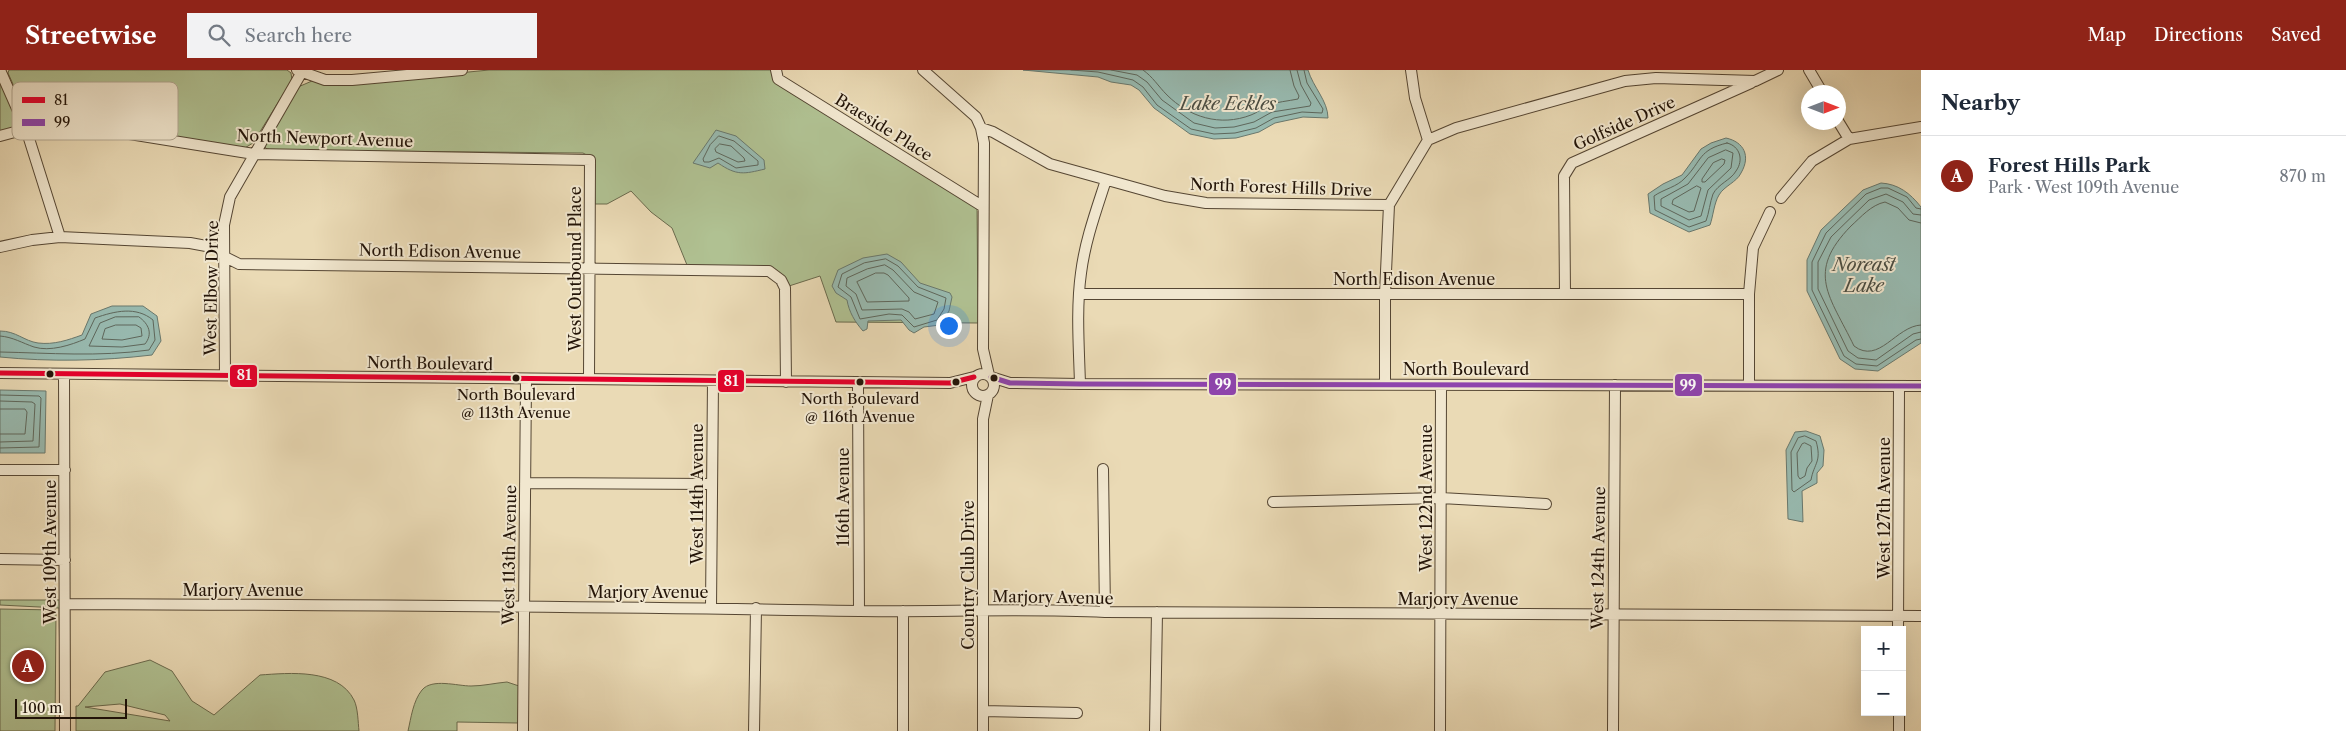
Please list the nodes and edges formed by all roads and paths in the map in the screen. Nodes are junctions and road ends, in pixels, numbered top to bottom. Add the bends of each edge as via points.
1 (0, 70) edge
2 (456, 70) edge
3 (776, 70) edge
4 (923, 70) edge
5 (1411, 70) edge
6 (1778, 70) edge
7 (1809, 70) edge
8 (300, 71) edge
9 (1654, 74) edge
10 (1755, 81) junction
11 (1818, 85) edge
12 (12, 97) edge
13 (1921, 127) edge
14 (981, 128) junction
15 (1843, 130) edge
16 (1848, 139) junction
17 (29, 140) edge
18 (167, 140) edge
19 (1428, 140) junction
20 (254, 154) junction
21 (590, 160) joint
22 (1106, 180) junction
23 (1781, 198) dead end
24 (1389, 205) junction
25 (982, 206) junction
26 (1770, 212) dead end
27 (60, 237) junction
28 (0, 247) edge
29 (225, 258) junction
30 (590, 268) junction
31 (1079, 294) junction
32 (1385, 294) junction
33 (1565, 294) junction
34 (1749, 294) junction
35 (983, 349) junction
36 (0, 373) edge
37 (64, 374) junction
38 (225, 375) junction
39 (975, 376) junction
40 (990, 376) junction
41 (589, 379) junction
42 (526, 380) junction
43 (713, 381) junction
44 (786, 382) junction
45 (858, 383) junction
46 (950, 383) junction
47 (1010, 383) junction
48 (1080, 384) junction
49 (1385, 384) junction
50 (1441, 385) junction
51 (1615, 385) junction
52 (1749, 385) junction
53 (1921, 386) edge
54 (1899, 387) junction
55 (982, 393) junction
56 (1103, 469) dead end
57 (0, 470) edge
58 (65, 470) junction
59 (525, 484) junction
60 (712, 484) junction
61 (1441, 498) junction
62 (1273, 502) dead end
63 (1546, 504) dead end
64 (0, 559) edge
65 (65, 560) junction
66 (65, 604) junction
67 (524, 606) junction
68 (711, 608) junction
69 (756, 608) junction
70 (859, 611) junction
71 (903, 611) junction
72 (984, 611) junction
73 (1105, 612) junction
74 (1157, 612) junction
75 (1440, 614) junction
76 (1613, 614) junction
77 (1898, 616) junction
78 (1921, 616) edge
79 (1898, 626) edge
80 (984, 711) junction
81 (1077, 713) dead end
82 (1899, 716) edge
83 (65, 731) edge
84 (523, 731) edge
85 (754, 731) edge
86 (903, 731) edge
87 (983, 731) edge
88 (1154, 731) edge
89 (1440, 731) edge
90 (1613, 731) edge
91 (1899, 731) edge

1 - 12 street
2 - 8 street via 352,80 325,80
3 - 25 street, Braeside Place via 778,79
4 - 14 street, North Forest Hills Drive via 976,117
5 - 19 street
6 - 10 street
7 - 11 street
8 - 20 street, West Elbow Drive
9 - 10 street
9 - 19 street via 1456,128
10 - 33 street, Golfside Drive via 1572,163 1564,176
13 - 16 street
14 - 22 street, North Forest Hills Drive via 1050,164
14 - 25 street via 984,143
15 - 16 street
16 - 23 street via 1812,161
17 - 27 street
18 - 20 street, North Newport Avenue
19 - 24 street, North Forest Hills Drive
20 - 21 street, North Newport Avenue
20 - 29 street, West Elbow Drive via 230,197 224,225
21 - 30 street, West Outbound Place
22 - 24 street, North Forest Hills Drive via 1206,203
22 - 31 street via 1087,238
24 - 32 street
25 - 35 street
26 - 34 street via 1753,248
27 - 28 street, North Edison Avenue
27 - 29 street, North Edison Avenue via 190,243 217,248
29 - 30 street, North Edison Avenue via 239,264
29 - 38 street, West Elbow Drive
30 - 41 street, West Outbound Place
30 - 44 street, North Edison Avenue via 769,271 781,280 785,288
31 - 32 street, North Edison Avenue
31 - 48 street
32 - 33 street, North Edison Avenue
32 - 49 street
33 - 34 street, North Edison Avenue
34 - 52 street
35 - 39 street
35 - 40 street
36 - 37 street, North Boulevard
37 - 38 street, North Boulevard
37 - 58 street, West 109th Avenue
38 - 42 street, North Boulevard
39 - 40 street via 983,373
39 - 46 street, North Boulevard
39 - 55 street via 971,383
40 - 47 street, North Boulevard
40 - 55 street via 994,384
41 - 42 street, North Boulevard
41 - 43 street, North Boulevard
42 - 59 street, West 113th Avenue
43 - 44 street, North Boulevard
43 - 60 street, West 114th Avenue
44 - 45 street, North Boulevard
45 - 46 street, North Boulevard
45 - 70 street, 116th Avenue
46 - 55 street, North Boulevard
47 - 48 street, North Boulevard
47 - 55 street, North Boulevard
48 - 49 street, North Boulevard
49 - 50 street, North Boulevard
50 - 51 street, North Boulevard
50 - 61 street, West 122nd Avenue
51 - 52 street, North Boulevard
51 - 76 street, West 124th Avenue
52 - 54 street, North Boulevard
53 - 54 street, North Boulevard
54 - 77 street, West 127th Avenue
55 - 72 street, Country Club Drive
56 - 73 street
57 - 58 street
58 - 65 street, West 109th Avenue
59 - 60 street
59 - 67 street, West 113th Avenue
60 - 68 street, West 114th Avenue
61 - 62 street
61 - 63 street
61 - 75 street, West 122nd Avenue
64 - 65 street
65 - 66 street, West 109th Avenue
66 - 67 street, Marjory Avenue
66 - 83 street, West 109th Avenue
67 - 68 street, Marjory Avenue
67 - 84 street, West 113th Avenue
68 - 69 street, Marjory Avenue
69 - 70 street, Marjory Avenue
69 - 85 street
70 - 71 street, Marjory Avenue
71 - 72 street, Marjory Avenue
71 - 86 street
72 - 73 street, Marjory Avenue via 1050,609
72 - 80 street, Country Club Drive
73 - 74 street, Marjory Avenue
74 - 75 street, Marjory Avenue
74 - 88 street
75 - 76 street, Marjory Avenue
75 - 89 street, West 122nd Avenue
76 - 77 street, Marjory Avenue
76 - 90 street, West 124th Avenue
77 - 78 street, Marjory Avenue
77 - 79 street, West 127th Avenue
80 - 81 street
80 - 87 street, Country Club Drive
82 - 91 street

